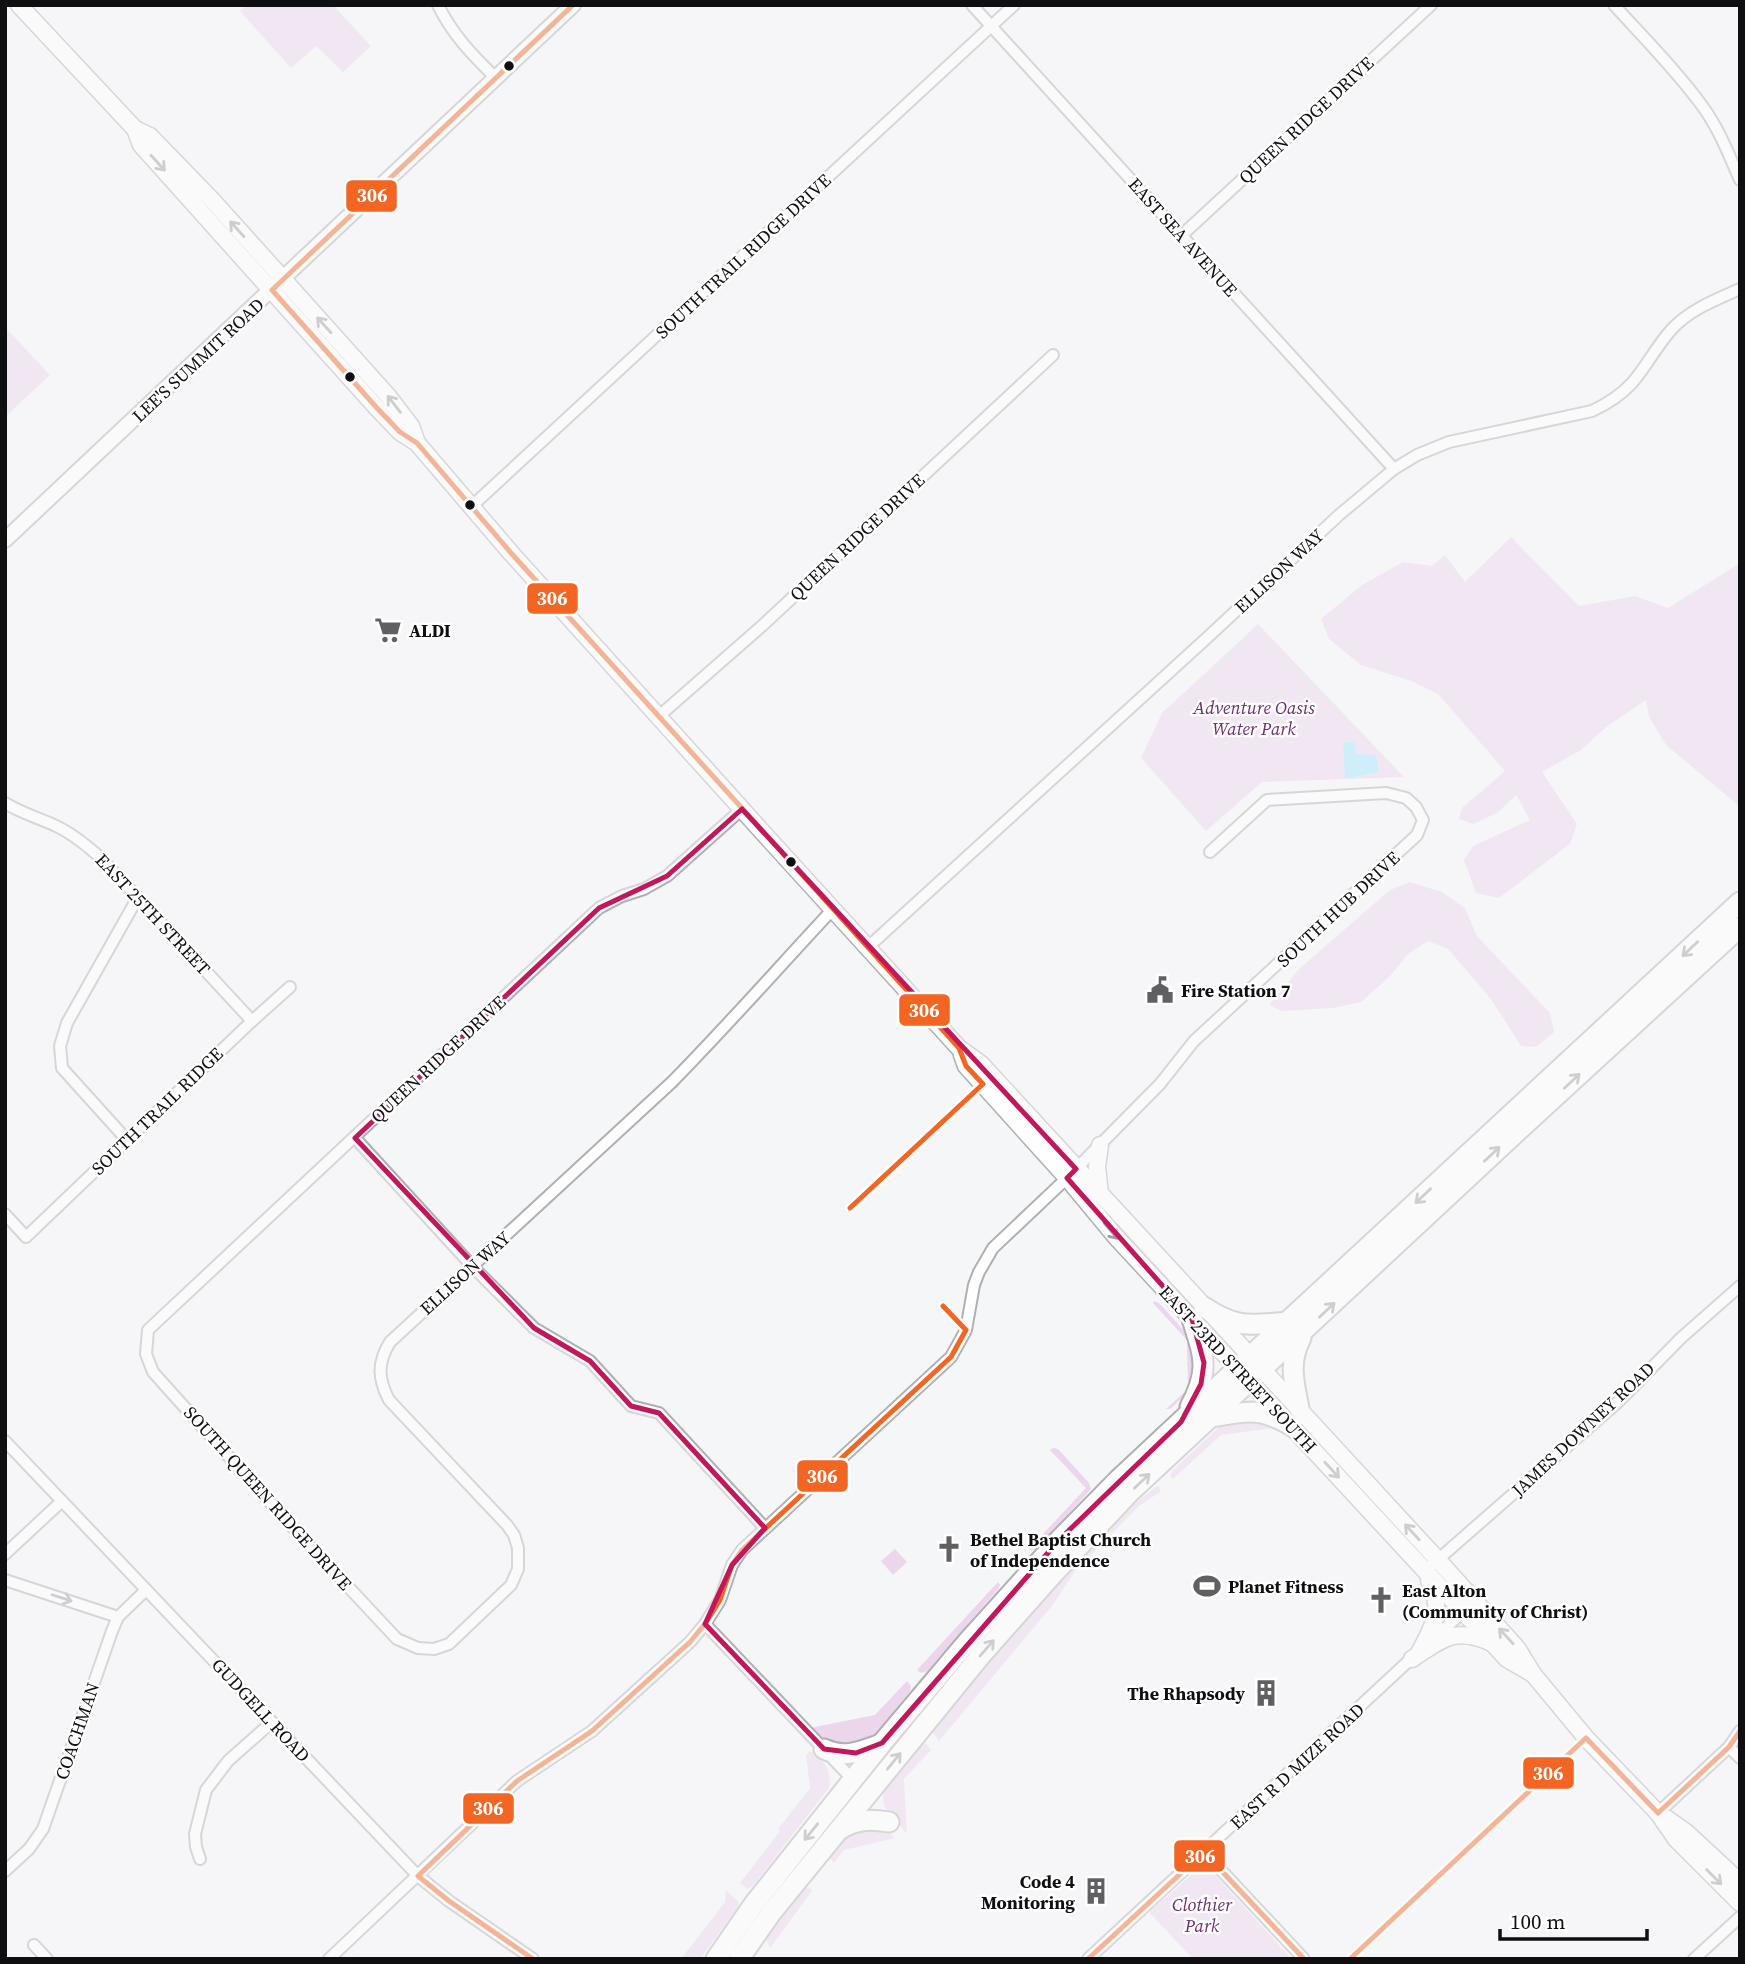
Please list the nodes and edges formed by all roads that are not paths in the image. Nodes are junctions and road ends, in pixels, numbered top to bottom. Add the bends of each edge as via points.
1 (438, 5) edge
2 (573, 5) edge
3 (972, 5) edge
4 (1014, 5) edge
5 (1431, 5) edge
6 (1614, 5) edge
7 (21, 6) edge
8 (992, 26) junction
9 (496, 78) junction
10 (1740, 180) edge
11 (1182, 235) junction
12 (278, 285) junction
13 (1740, 289) edge
14 (1053, 355) dead end
15 (1394, 469) junction
16 (471, 507) junction
17 (5, 540) edge
18 (658, 717) junction
19 (5, 803) edge
20 (741, 809) junction
21 (1210, 852) dead end
22 (138, 897) junction
23 (1740, 902) edge
24 (833, 909) junction
25 (1740, 927) edge
26 (867, 948) junction
27 (290, 987) dead end
28 (252, 1021) junction
29 (355, 1138) junction
30 (127, 1140) junction
31 (1100, 1145) junction
32 (1072, 1174) junction
33 (1100, 1194) junction
34 (5, 1214) edge
35 (473, 1266) junction
36 (1740, 1286) edge
37 (1198, 1313) junction
38 (1287, 1322) junction
39 (148, 1330) joint
40 (1305, 1330) junction
41 (1250, 1369) junction
42 (1211, 1417) junction
43 (1296, 1417) junction
44 (1181, 1422) junction
45 (5, 1441) edge
46 (62, 1501) junction
47 (765, 1528) junction
48 (5, 1554) edge
49 (1438, 1560) junction
50 (1425, 1571) junction
51 (5, 1580) edge
52 (146, 1590) junction
53 (1468, 1606) junction
54 (118, 1617) junction
55 (705, 1624) junction
56 (1493, 1643) junction
57 (418, 1648) joint
58 (1415, 1656) junction
59 (1533, 1674) junction
60 (272, 1722) junction
61 (1740, 1731) edge
62 (882, 1743) junction
63 (1729, 1747) junction
64 (824, 1749) junction
65 (1740, 1758) edge
66 (853, 1779) junction
67 (867, 1793) junction
68 (1658, 1813) junction
69 (889, 1822) dead end
70 (838, 1830) junction
71 (1204, 1852) junction
72 (200, 1859) dead end
73 (5, 1871) edge
74 (418, 1876) junction
75 (1740, 1882) edge
76 (1740, 1903) edge
77 (1740, 1917) edge
78 (729, 1941) junction
79 (34, 1945) dead end
80 (47, 1959) edge
81 (329, 1959) edge
82 (533, 1959) edge
83 (709, 1959) edge
84 (716, 1959) edge
85 (738, 1959) edge
86 (1088, 1959) edge
87 (1304, 1959) edge
88 (1694, 1959) edge

1 - 9 street via 453,32
2 - 9 main road, LEE'S SUMMIT ROAD
3 - 8 street, EAST SEA AVENUE
4 - 8 street, SOUTH TRAIL RIDGE DRIVE
5 - 11 street, QUEEN RIDGE DRIVE
6 - 10 street via 1704,108
7 - 12 main road, EAST 23RD STREET SOUTH via 135,129 141,145
8 - 11 street, EAST SEA AVENUE
8 - 16 street, SOUTH TRAIL RIDGE DRIVE
9 - 12 main road, LEE'S SUMMIT ROAD
11 - 15 street, EAST SEA AVENUE
12 - 16 main road, EAST 23RD STREET SOUTH via 376,407 416,443
12 - 17 main road, LEE'S SUMMIT ROAD
13 - 15 street, ELLISON WAY via 1685,317 1632,383 1600,407 1449,442
14 - 18 street, QUEEN RIDGE DRIVE
15 - 26 street, ELLISON WAY via 1339,514
16 - 18 main road, EAST 23RD STREET SOUTH
18 - 20 main road, EAST 23RD STREET SOUTH
19 - 22 street, EAST 25TH STREET via 83,842
20 - 24 main road, EAST 23RD STREET SOUTH
20 - 29 street, QUEEN RIDGE DRIVE via 667,876 599,908
21 - 31 street, SOUTH HUB DRIVE via 1267,800 1386,793 1406,798 1423,820 1418,835 1194,1041 1160,1084
22 - 28 street, EAST 25TH STREET
22 - 30 street via 67,1023 61,1046 62,1068
23 -> 38 highway
24 - 26 main road, EAST 23RD STREET SOUTH
24 - 35 street, ELLISON WAY via 671,1082
40 -> 25 highway
26 - 32 main road, EAST 23RD STREET SOUTH via 959,1048 967,1066
27 - 28 street, SOUTH TRAIL RIDGE
28 - 30 street, SOUTH TRAIL RIDGE
29 - 35 street
29 - 39 street, QUEEN RIDGE DRIVE
30 - 34 street, SOUTH TRAIL RIDGE via 26,1237
31 - 32 street, SOUTH HUB DRIVE
31 - 33 main road
32 - 33 main road, EAST 23RD STREET SOUTH
32 -> 37 main road, EAST 23RD STREET SOUTH via 1115,1236
32 - 47 street, SOUTH HUB DRIVE via 992,1248 974,1285 965,1330 951,1357
33 - 37 main road, EAST 23RD STREET SOUTH
35 - 47 street via 534,1328 590,1361 631,1406 659,1413
35 - 57 street, ELLISON WAY via 390,1342 379,1369 381,1385 389,1400 507,1525 518,1548 518,1569 511,1585 449,1644
36 - 49 street, JAMES DOWNEY ROAD via 1618,1402
37 - 38 highway via 1238,1324
37 - 41 main road, EAST 23RD STREET SOUTH
37 - 44 highway via 1203,1375
38 - 41 highway
39 - 57 street, SOUTH QUEEN RIDGE DRIVE via 146,1354 153,1372 397,1639
40 - 41 highway
40 - 43 highway via 1292,1365
41 - 42 highway
41 - 43 main road, EAST 23RD STREET SOUTH
41 - 44 highway
42 - 43 highway via 1253,1411
67 -> 42 highway via 1054,1573 1130,1492
49 -> 43 main road, EAST 23RD STREET SOUTH
43 -> 50 main road, EAST 23RD STREET SOUTH
44 - 62 highway via 1060,1539
45 - 46 street, GUDGELL ROAD
46 - 48 street
46 - 52 street, GUDGELL ROAD
47 - 55 street, SOUTH HUB DRIVE via 732,1565 720,1600
49 - 50 street, JAMES DOWNEY ROAD
49 - 53 main road, EAST 23RD STREET SOUTH
50 - 53 main road, EAST 23RD STREET SOUTH
50 - 58 main road via 1437,1603 1436,1616
51 -> 54 street
52 - 54 street, COACHMAN
52 - 60 street, GUDGELL ROAD
53 - 56 main road, EAST 23RD STREET SOUTH
53 - 58 street, EAST R D MIZE ROAD
59 -> 53 main road, EAST 23RD STREET SOUTH via 1517,1648
54 - 73 street, COACHMAN via 43,1829
55 - 64 street
55 - 74 street, SOUTH HUB DRIVE via 593,1731 517,1781
56 - 58 main road via 1462,1635 1445,1637
56 - 59 main road, EAST 23RD STREET SOUTH via 1507,1659
58 - 71 street, EAST R D MIZE ROAD
59 - 68 main road, EAST 23RD STREET SOUTH
60 - 72 street via 228,1761 206,1790 195,1835
60 - 74 street, GUDGELL ROAD
61 - 63 street
62 - 64 highway via 848,1755
62 - 66 highway
63 - 65 street
63 - 68 street
64 - 66 street
66 - 67 street
66 -> 78 highway
67 - 70 highway
68 - 75 main road
68 -> 76 main road via 1676,1839
69 - 70 highway via 863,1820
70 - 85 highway
71 - 86 street, EAST R D MIZE ROAD
71 - 87 street
74 - 81 street
74 - 82 street, GUDGELL ROAD
77 - 88 street
78 - 83 highway
78 - 84 highway
79 - 80 street

